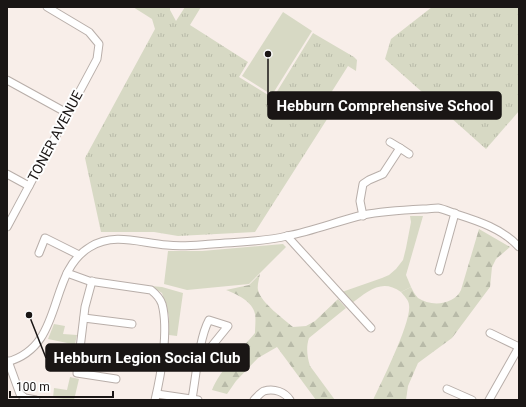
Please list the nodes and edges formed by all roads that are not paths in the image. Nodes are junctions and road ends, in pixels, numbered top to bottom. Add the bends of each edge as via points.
1 (47, 7) edge
2 (7, 80) edge
3 (67, 113) junction
4 (390, 142) dead end
5 (400, 148) junction
6 (410, 154) dead end
7 (7, 174) edge
8 (29, 186) junction
9 (455, 213) junction
10 (363, 216) junction
11 (7, 227) edge
12 (287, 236) junction
13 (519, 247) edge
14 (39, 253) dead end
15 (79, 255) junction
16 (439, 271) dead end
17 (67, 273) junction
18 (92, 281) junction
19 (84, 318) junction
20 (132, 324) dead end
21 (371, 328) dead end
22 (490, 333) dead end
23 (519, 349) edge
24 (8, 362) edge
25 (198, 363) junction
26 (116, 379) dead end
27 (448, 389) dead end
28 (156, 397) edge
29 (36, 400) edge
30 (195, 400) edge
31 (254, 400) edge
32 (290, 400) edge
33 (472, 400) edge
34 (489, 400) edge

1 - 3 street, TONER AVENUE via 89,32 99,44 97,59
2 - 3 street
3 - 8 street, TONER AVENUE
4 - 5 street
5 - 6 street
5 - 10 street via 383,174 363,184 360,201
7 - 8 street
8 - 11 street, TONER AVENUE
9 - 10 street via 439,208 410,209
9 - 13 street via 483,223 512,238
9 - 16 street
10 - 12 street
12 - 15 street via 185,246 114,239 100,241
12 - 21 street
14 - 15 street via 45,238
15 - 17 street
17 - 18 street
17 - 24 street via 44,335 29,352
18 - 19 street
18 - 28 street via 151,290 158,296 162,304 164,324
19 - 20 street
19 - 26 street via 77,373
22 - 23 street
23 - 34 street
24 - 29 street via 20,394
25 - 25 street via 203,335 209,320 228,326
25 - 30 street
27 - 33 street
28 - 30 street
31 - 32 street via 263,392 273,390 286,394

